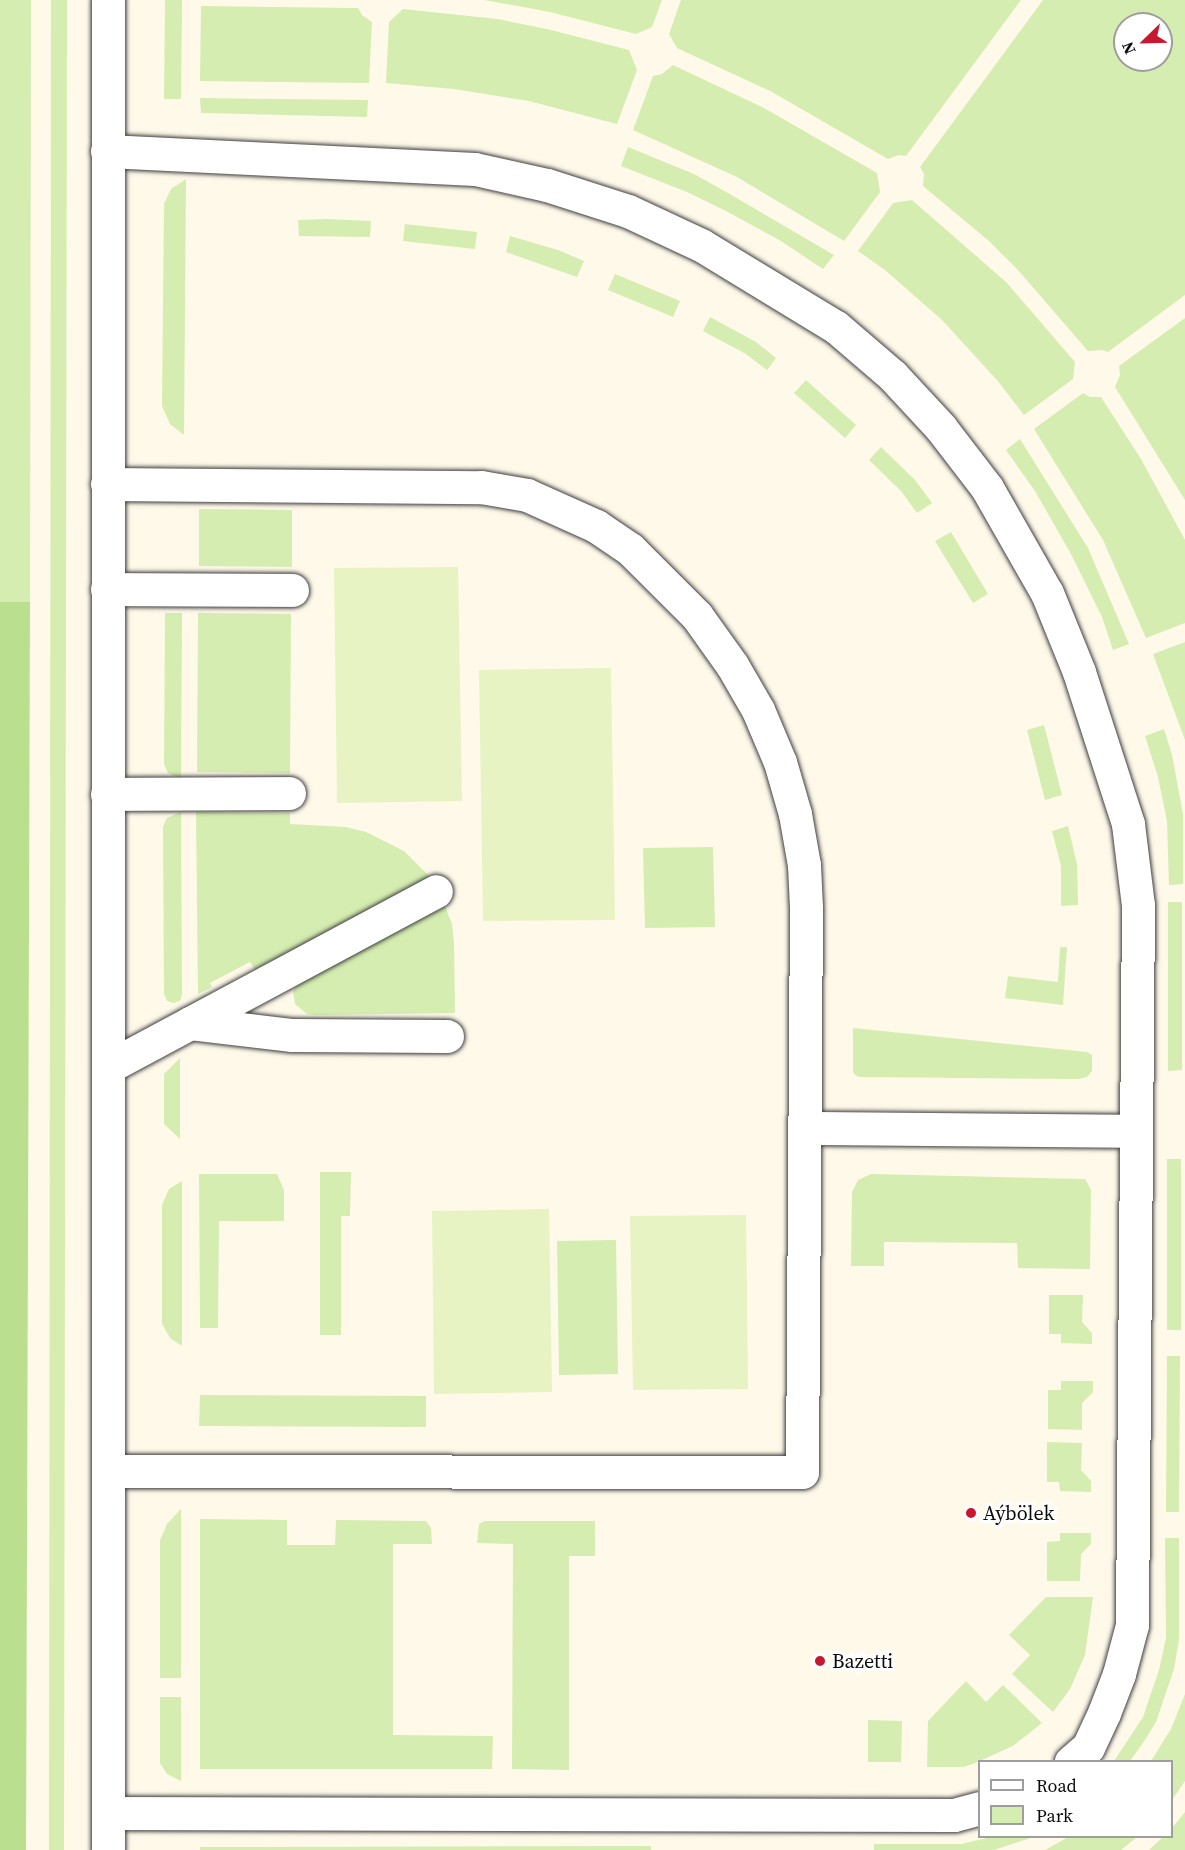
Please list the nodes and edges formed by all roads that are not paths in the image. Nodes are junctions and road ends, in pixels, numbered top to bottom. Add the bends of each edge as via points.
1 (108, 0) edge
2 (107, 151) junction
3 (107, 484) junction
4 (107, 589) junction
5 (292, 590) dead end
6 (290, 793) dead end
7 (107, 794) junction
8 (436, 891) dead end
9 (190, 1023) junction
10 (447, 1036) dead end
11 (108, 1067) junction
12 (805, 1128) junction
13 (1137, 1131) junction
14 (108, 1471) junction
15 (1072, 1760) edge
16 (978, 1809) edge
17 (108, 1813) junction
18 (108, 1850) edge

1 - 2 street
2 - 3 street
2 - 13 street via 475,169 547,185 628,211 701,245 836,327 892,375 941,428 987,488 1047,593 1108,759 1128,824 1138,905
3 - 4 street
3 - 12 street via 482,487 527,495 567,511 630,549 698,616 758,710 780,762 804,865
4 - 5 street
4 - 7 street
6 - 7 street
7 - 11 street
8 - 9 street
9 - 10 street via 292,1035
9 - 11 street
11 - 14 street
12 - 13 street
12 - 14 street via 802,1472
13 - 15 street via 1132,1625 1104,1713 1088,1746
14 - 17 street
16 - 17 street via 954,1815
17 - 18 street

